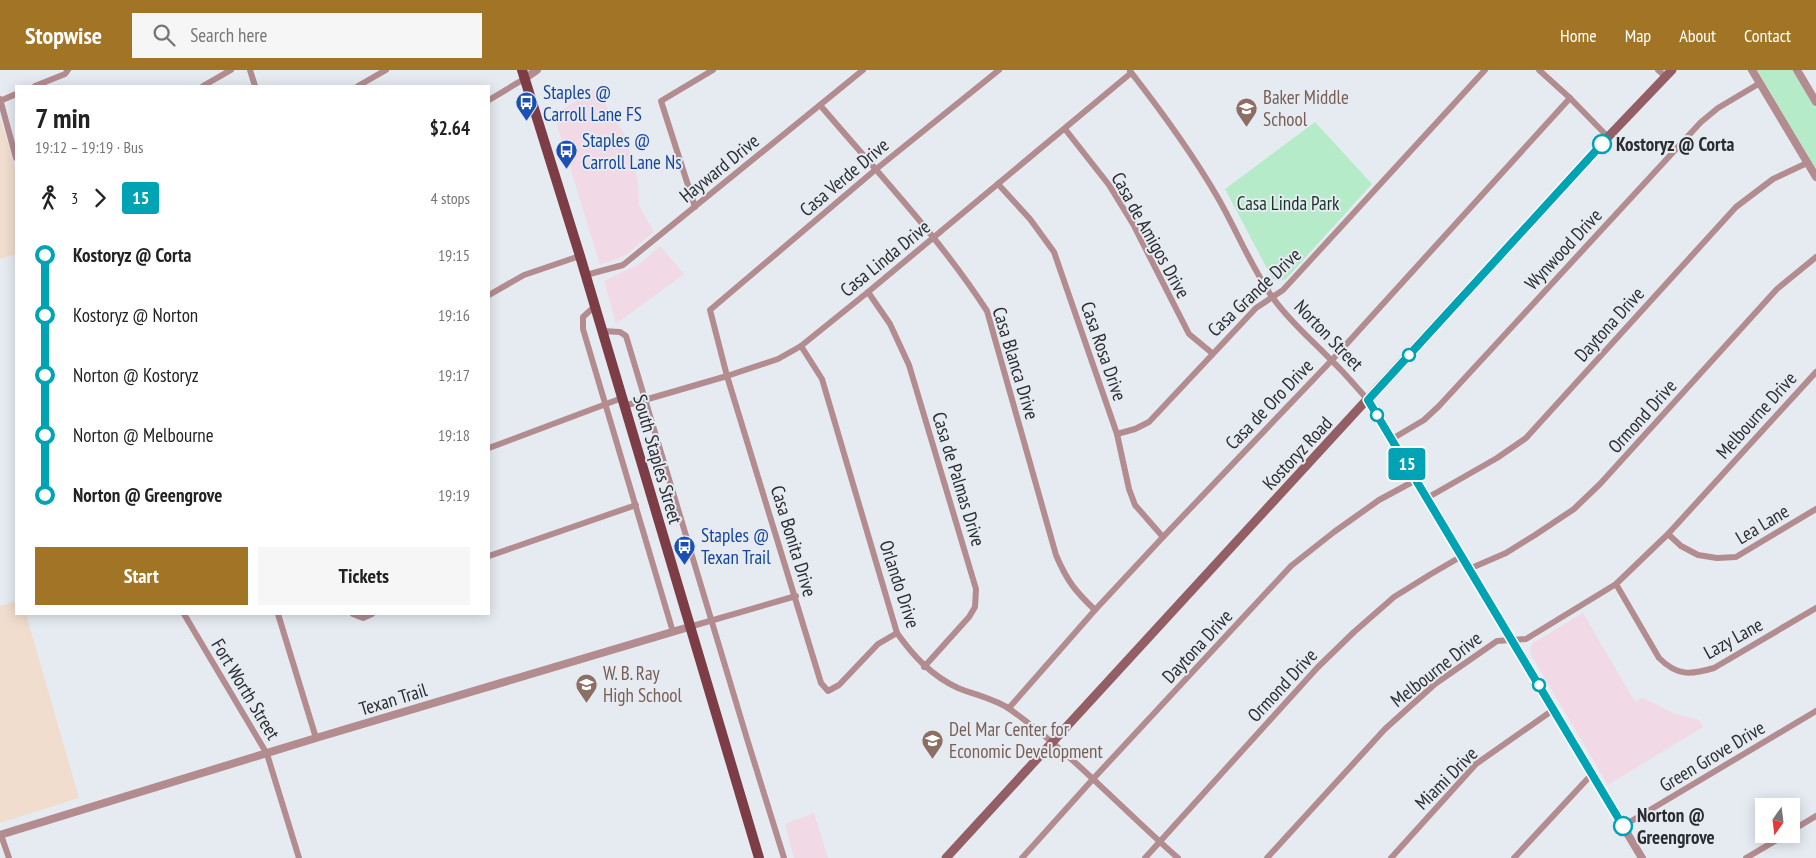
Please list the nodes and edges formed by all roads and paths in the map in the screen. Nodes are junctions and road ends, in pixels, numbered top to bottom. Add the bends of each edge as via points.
1 (68, 70) edge
2 (231, 70) edge
3 (250, 70) edge
4 (386, 70) edge
5 (537, 70) edge
6 (713, 70) edge
7 (863, 70) edge
8 (999, 70) edge
9 (1485, 70) edge
10 (1539, 70) edge
11 (1658, 70) edge
12 (1752, 70) edge
13 (1797, 70) edge
14 (1130, 72) edge
15 (1669, 73) edge
16 (523, 75) edge
17 (1760, 83) junction
18 (38, 85) edge
19 (206, 85) edge
20 (254, 85) edge
21 (360, 85) edge
22 (15, 94) edge
23 (1570, 98) junction
24 (490, 99) edge
25 (0, 100) edge
26 (1816, 102) edge
27 (820, 105) junction
28 (1065, 129) junction
29 (1608, 137) junction
30 (15, 154) edge
31 (1807, 163) junction
32 (875, 170) junction
33 (1816, 178) edge
34 (998, 184) junction
35 (695, 207) junction
36 (934, 238) junction
37 (580, 256) junction
38 (1816, 257) edge
39 (586, 274) junction
40 (868, 292) junction
41 (490, 294) edge
42 (1272, 297) junction
43 (595, 306) junction
44 (710, 310) joint
45 (602, 331) junction
46 (802, 346) junction
47 (1212, 353) junction
48 (1332, 360) junction
49 (1816, 372) edge
50 (727, 376) junction
51 (646, 400) junction
52 (1368, 400) junction
53 (623, 402) junction
54 (606, 405) junction
55 (1117, 434) junction
56 (1392, 439) junction
57 (490, 448) edge
58 (1416, 480) junction
59 (1427, 498) junction
60 (636, 505) junction
61 (1816, 509) edge
62 (1668, 534) junction
63 (1162, 537) junction
64 (490, 556) edge
65 (1462, 556) junction
66 (1469, 569) junction
67 (1616, 584) junction
68 (796, 596) junction
69 (1816, 608) edge
70 (1096, 610) junction
71 (185, 615) edge
72 (278, 615) edge
73 (355, 615) edge
74 (370, 615) edge
75 (712, 620) junction
76 (690, 627) junction
77 (673, 632) junction
78 (897, 633) junction
79 (1511, 638) junction
80 (924, 666) junction
81 (1009, 708) junction
82 (1553, 710) junction
83 (1816, 711) edge
84 (316, 738) junction
85 (1051, 743) junction
86 (267, 754) junction
87 (1592, 774) junction
88 (1093, 779) junction
89 (1816, 816) edge
90 (1623, 826) junction
91 (1800, 826) edge
92 (0, 835) edge
93 (1160, 842) junction
94 (1772, 843) edge
95 (8, 858) edge
96 (299, 858) edge
97 (760, 858) edge
98 (784, 858) edge
99 (946, 858) edge
100 (1022, 858) edge
101 (1145, 858) edge
102 (1178, 858) edge
103 (1267, 858) edge
104 (1391, 858) edge
105 (1514, 858) edge
106 (1642, 858) edge
107 (1746, 858) edge

1 - 18 street
2 - 19 street
3 - 20 street
4 - 21 street
5 - 16 street
6 - 35 street via 661,101
7 - 27 street, Hayward Drive
8 - 32 street, Casa Verde Drive
9 - 42 street, Casa Grande Drive via 1283,290
10 - 23 street
11 - 15 street
12 - 17 street
13 - 26 street
14 - 28 street, Casa Linda Drive
14 - 42 street, Norton Street via 1195,158
15 - 29 main road, Kostoryz Road
16 - 24 street
16 - 37 main road, South Staples Street
17 - 31 street
17 - 56 street, Wynwood Drive via 1701,122 1439,406 1424,420
22 - 25 street
23 - 29 street
23 - 48 street, Casa de Oro Drive
25 - 30 street
27 - 32 street, Casa Blanca Drive
27 - 35 street, Hayward Drive
28 - 34 street, Casa Linda Drive
28 - 47 street, Casa de Amigos Drive via 1109,185 1133,224 1189,334
29 - 52 main road, Kostoryz Road
31 - 33 street
31 - 59 street, Daytona Drive via 1773,179 1736,207 1526,438
32 - 36 street, Casa Blanca Drive
32 - 44 street, Casa Verde Drive
34 - 36 street, Casa Linda Drive
34 - 55 street, Casa Rosa Drive via 1054,252
35 - 39 street, Hayward Drive via 623,265
36 - 40 street, Casa Linda Drive
36 - 70 street, Casa Blanca Drive via 986,311 1056,555 1065,576
37 - 39 main road, South Staples Street
37 - 41 street via 524,276
38 - 66 street, Ormond Drive via 1776,289 1600,484 1574,508 1506,552
39 - 43 main road, South Staples Street
40 - 46 street, Casa Linda Drive
40 - 80 street, Casa de Palmas Drive via 890,324 909,365 976,589 975,607 969,617
42 - 47 street, Casa Grande Drive via 1256,308
42 - 48 street, Norton Street via 1290,321
43 - 45 main road, South Staples Street
43 - 54 street via 583,317 583,329
44 - 50 street, Casa Bonita Drive
45 - 51 street via 620,332 626,336
45 - 53 main road, South Staples Street
46 - 50 street, Casa Linda Drive via 778,359
46 - 78 street, Orlando Drive via 822,379
47 - 55 street, Casa Grande Drive via 1149,422
48 - 52 street, Norton Street
48 - 63 street, Casa de Oro Drive
49 - 62 street, Melbourne Drive
50 - 51 street, Casa Linda Drive
50 - 68 street, Casa Bonita Drive
51 - 53 street, Casa Linda Drive
51 - 75 street
52 - 56 street, Norton Street
52 - 85 main road, Kostoryz Road
53 - 54 street, Casa Linda Drive
53 - 76 main road, South Staples Street
54 - 57 street, Casa Linda Drive
54 - 60 street
55 - 63 street, Casa Rosa Drive via 1136,506
56 - 58 street, Norton Street
58 - 59 street, Norton Street
58 - 88 street, Daytona Drive via 1379,500 1291,566
59 - 65 street, Norton Street
60 - 64 street
60 - 77 street
61 - 62 street, Lea Lane via 1736,557 1698,555
62 - 67 street, Melbourne Drive
63 - 70 street, Casa de Oro Drive
65 - 66 street, Norton Street
65 - 93 street, Ormond Drive via 1394,598 1354,632 1318,667
66 - 79 street, Norton Street
67 - 69 street, Lazy Lane via 1659,658 1670,668 1682,672 1696,673 1714,668
67 - 79 street, Melbourne Drive via 1526,639
68 - 75 street, Texan Trail
68 - 78 street, Casa Bonita Drive via 821,683 828,691 839,685 878,644
70 - 81 street, Casa de Oro Drive
71 - 86 street, Fort Worth Street
72 - 84 street
73 - 74 street via 363,618
75 - 76 street, Texan Trail
75 - 98 street
76 - 77 street, Texan Trail
76 - 97 main road, South Staples Street
77 - 84 street, Texan Trail
78 - 80 street, Orlando Drive
79 - 82 street, Norton Street
79 - 103 street, Melbourne Drive via 1497,641 1428,690 1385,729
80 - 81 street, Orlando Drive via 958,688
81 - 85 street, Orlando Drive
82 - 87 street, Norton Street
82 - 104 street, Miami Drive via 1476,764
83 - 90 street, Green Grove Drive
84 - 86 street, Texan Trail
85 - 88 street, Orlando Drive
85 - 99 main road, Kostoryz Road
86 - 92 street, Texan Trail
86 - 96 street, Fort Worth Street
87 - 90 street, Norton Street
87 - 105 street
88 - 93 street, Orlando Drive
88 - 100 street, Daytona Drive
89 - 91 street
90 - 106 street, Norton Street
92 - 95 street
93 - 101 street, Ormond Drive
93 - 102 street, Orlando Drive
94 - 107 street

